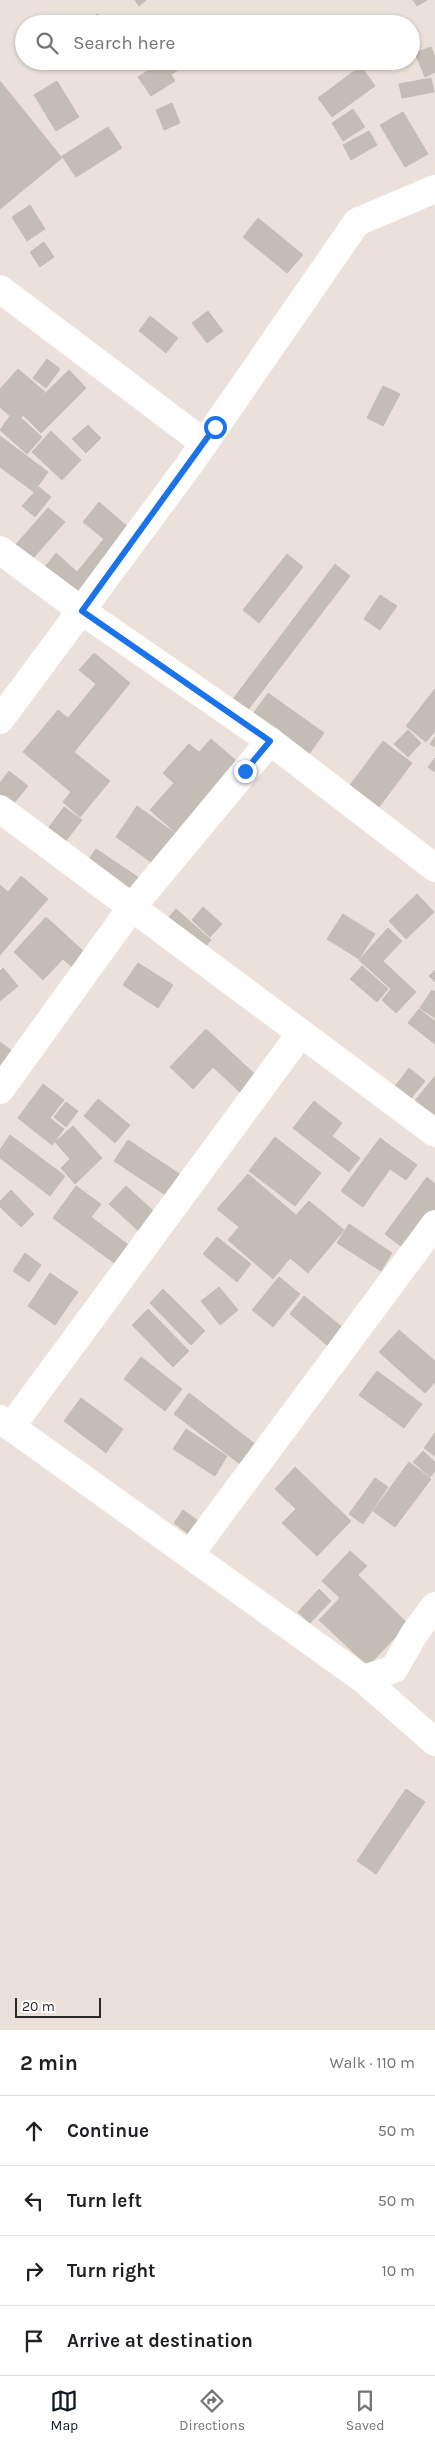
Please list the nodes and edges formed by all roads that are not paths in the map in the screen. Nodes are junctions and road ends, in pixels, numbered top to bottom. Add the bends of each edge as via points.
1 (435, 189) edge
2 (0, 289) edge
3 (204, 443) junction
4 (0, 550) edge
5 (82, 611) junction
6 (0, 720) edge
7 (270, 741) junction
8 (0, 809) edge
9 (435, 868) edge
10 (132, 907) junction
11 (301, 1033) junction
12 (0, 1090) edge
13 (435, 1133) edge
14 (435, 1224) edge
15 (5, 1423) edge
16 (190, 1554) junction
17 (435, 1606) edge
18 (363, 1679) junction
19 (435, 1742) edge

1 - 3 street via 357,222
2 - 3 street
3 - 5 street
4 - 5 street
5 - 6 street
5 - 7 street
7 - 9 street
7 - 10 street
8 - 10 street
10 - 11 street
10 - 12 street
11 - 13 street
11 - 15 street
14 - 16 street
15 - 16 street
16 - 18 street
17 - 18 street via 394,1669
18 - 19 street

